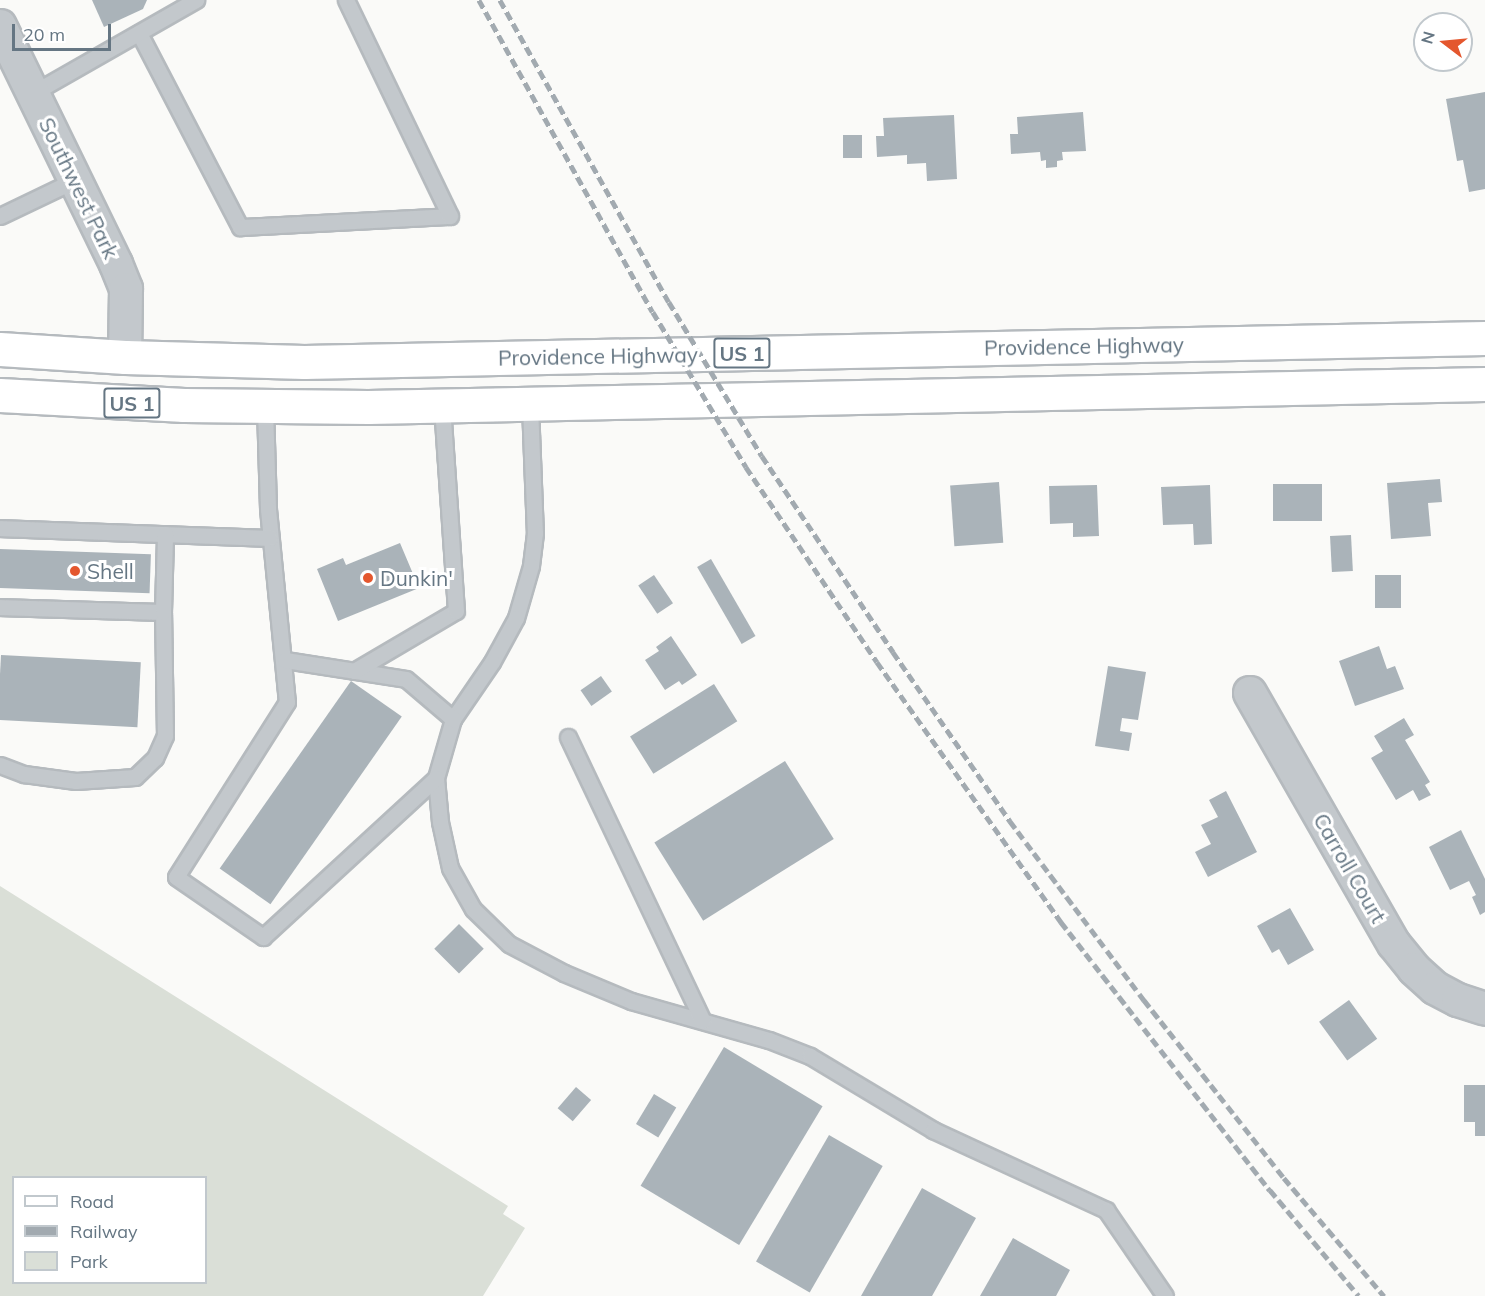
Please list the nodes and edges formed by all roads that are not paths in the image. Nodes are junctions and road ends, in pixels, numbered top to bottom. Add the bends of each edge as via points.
1 (196, 0) edge
2 (346, 0) edge
3 (0, 26) edge
4 (139, 33) junction
5 (33, 93) junction
6 (75, 180) junction
7 (0, 216) edge
8 (1485, 326) edge
9 (1485, 338) edge
10 (1434, 339) junction
11 (0, 349) edge
12 (125, 357) junction
13 (1485, 384) edge
14 (0, 394) edge
15 (530, 405) junction
16 (442, 406) junction
17 (265, 407) junction
18 (0, 528) edge
19 (165, 534) junction
20 (270, 538) junction
21 (0, 607) edge
22 (163, 612) junction
23 (285, 660) junction
24 (354, 671) junction
25 (1250, 693) dead end
26 (453, 719) junction
27 (568, 737) dead end
28 (0, 765) edge
29 (436, 778) junction
30 (1485, 1008) edge
31 (703, 1022) junction
32 (1165, 1296) edge

1 - 4 lane
2 - 4 lane via 450,216 240,227
3 - 5 street, Southwest Park
4 - 5 lane
5 - 6 street, Southwest Park
6 - 7 lane
6 - 12 street, Southwest Park via 126,290
8 - 10 lane
9 - 10 main road, Providence Highway / US 1
10 - 12 main road, Providence Highway / US 1 via 326,362
11 - 12 main road, Providence Highway / US 1
13 - 15 main road, US 1
14 - 17 main road, US 1
15 - 16 main road, US 1
15 - 26 lane via 535,533 531,566 516,618
16 - 17 main road, US 1
16 - 24 lane via 456,611
17 - 20 lane
18 - 19 lane
19 - 20 lane
19 - 22 lane
20 - 23 lane
21 - 22 lane
22 - 28 lane via 165,736 155,758 135,777 76,781 24,774
23 - 24 lane
23 - 29 lane via 287,702 176,877 263,937
24 - 26 lane via 406,680
25 - 30 street, Carroll Court via 1394,944 1435,988
26 - 29 lane
27 - 31 lane
29 - 31 lane via 450,868 473,909 509,944 631,1001
31 - 32 lane via 810,1056 933,1130 1106,1210

